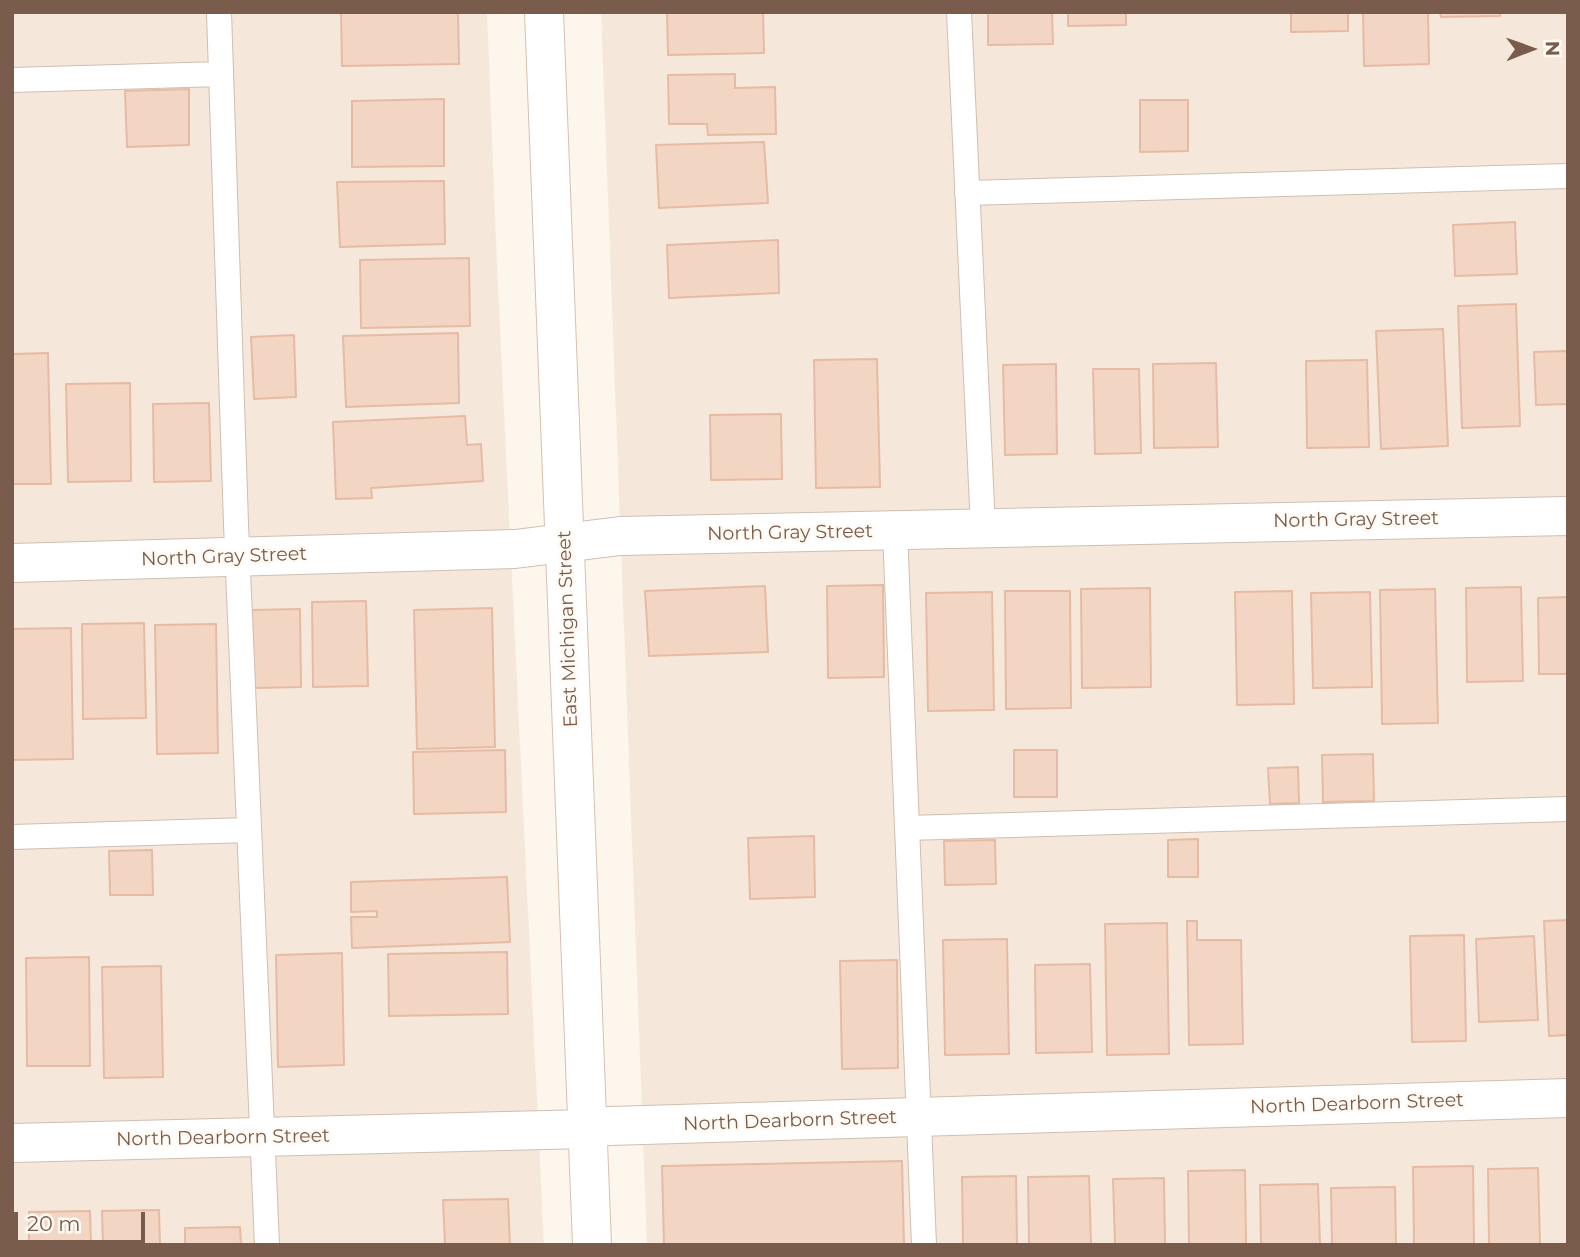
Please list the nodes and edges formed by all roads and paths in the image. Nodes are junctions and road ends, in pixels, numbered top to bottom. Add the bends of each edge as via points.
1 (219, 12) edge
2 (544, 12) edge
3 (959, 12) edge
4 (221, 74) junction
5 (12, 80) edge
6 (1568, 176) edge
7 (967, 193) junction
8 (1568, 516) edge
9 (983, 528) junction
10 (895, 531) junction
11 (564, 543) junction
12 (237, 556) junction
13 (12, 563) edge
14 (1568, 809) edge
15 (907, 828) junction
16 (249, 830) junction
17 (12, 836) edge
18 (1568, 1098) edge
19 (919, 1117) junction
20 (588, 1129) junction
21 (263, 1137) junction
22 (12, 1143) edge
23 (267, 1245) edge
24 (592, 1245) edge
25 (923, 1245) edge

1 - 4 lane
2 - 11 street, East Michigan Street
3 - 7 lane
4 - 5 lane
4 - 12 lane
6 - 7 lane
7 - 9 lane
8 - 9 street, North Gray Street
9 - 10 street, North Gray Street
10 - 11 street, North Gray Street via 620,536
10 - 15 lane
11 - 12 street, North Gray Street via 515,549
11 - 20 street, East Michigan Street
12 - 13 street, North Gray Street
12 - 16 lane
14 - 15 lane
15 - 19 lane
16 - 17 lane
16 - 21 lane
18 - 19 street, North Dearborn Street
19 - 20 street, North Dearborn Street
19 - 25 lane
20 - 21 street, North Dearborn Street
20 - 24 street, East Michigan Street
21 - 22 street, North Dearborn Street
21 - 23 lane

